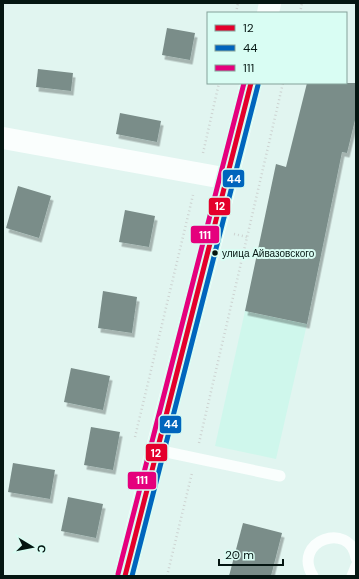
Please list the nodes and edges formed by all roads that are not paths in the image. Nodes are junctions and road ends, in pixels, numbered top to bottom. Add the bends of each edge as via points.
1 (251, 84) edge
2 (3, 138) edge
3 (229, 179) junction
4 (157, 450) junction
5 (280, 476) dead end
6 (356, 558) edge
7 (308, 562) junction
8 (356, 566) edge
9 (125, 576) edge
10 (306, 576) edge
11 (313, 576) edge
12 (352, 576) edge

1 - 3 main road
2 - 3 main road
3 - 4 main road
4 - 5 lane
4 - 9 main road
6 - 7 lane via 347,542 332,537 318,542 312,548
7 - 10 lane
7 - 11 lane
8 - 12 lane

